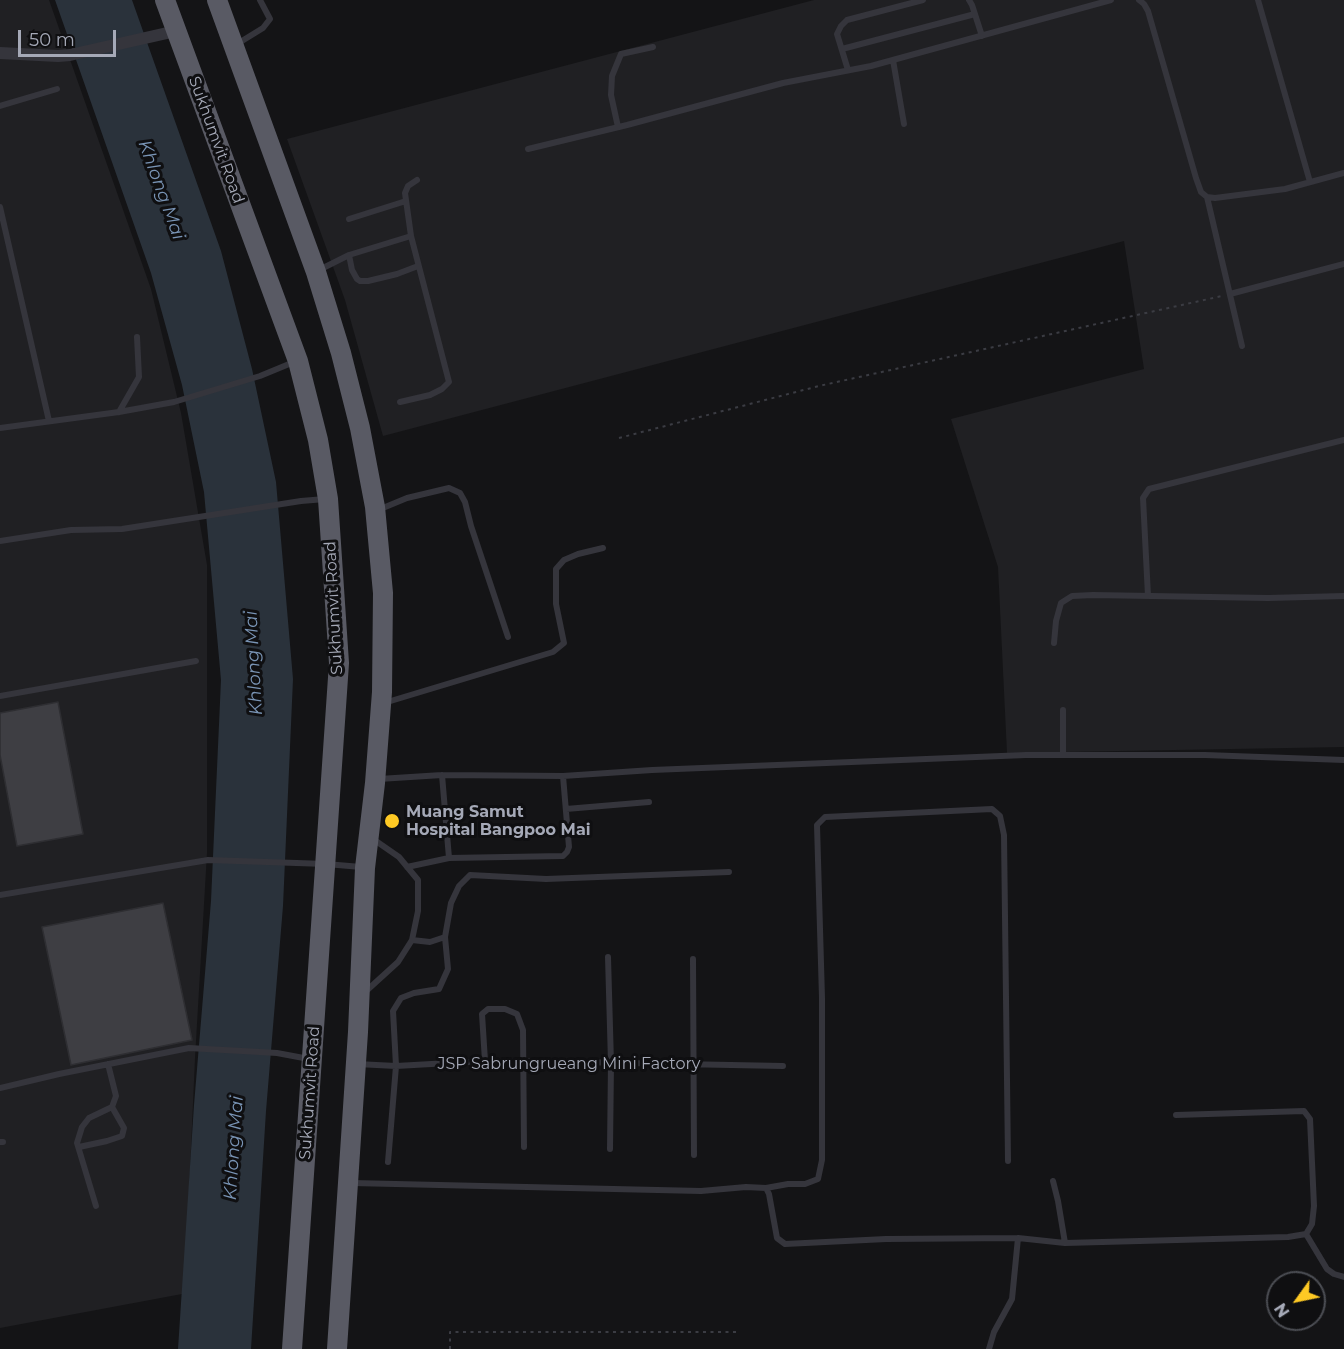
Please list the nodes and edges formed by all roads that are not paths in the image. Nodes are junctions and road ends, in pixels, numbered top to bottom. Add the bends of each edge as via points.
1 (165, 0) edge
2 (218, 0) edge
3 (260, 0) edge
4 (923, 0) edge
5 (969, 0) edge
6 (1111, 0) edge
7 (1139, 0) edge
8 (1258, 0) edge
9 (975, 14) junction
10 (167, 33) junction
11 (982, 36) junction
12 (234, 46) junction
13 (653, 47) dead end
14 (842, 49) junction
15 (0, 53) edge
16 (893, 60) junction
17 (848, 70) junction
18 (57, 89) dead end
19 (0, 106) edge
20 (904, 124) dead end
21 (618, 127) junction
22 (528, 149) dead end
23 (1344, 173) edge
24 (417, 180) dead end
25 (1310, 182) junction
26 (1207, 197) junction
27 (406, 201) junction
28 (0, 211) edge
29 (349, 219) dead end
30 (411, 236) junction
31 (349, 255) junction
32 (1344, 264) edge
33 (418, 266) junction
34 (316, 272) junction
35 (1230, 294) junction
36 (137, 337) dead end
37 (1242, 346) dead end
38 (298, 361) junction
39 (400, 402) dead end
40 (119, 412) junction
41 (48, 421) junction
42 (0, 428) edge
43 (1344, 440) edge
44 (328, 499) junction
45 (376, 511) junction
46 (0, 541) edge
47 (603, 548) dead end
48 (1148, 596) junction
49 (1344, 596) edge
50 (508, 638) dead end
51 (1054, 643) dead end
52 (196, 661) dead end
53 (0, 696) edge
54 (380, 704) junction
55 (1063, 710) dead end
56 (1063, 755) junction
57 (1344, 760) edge
58 (442, 775) junction
59 (563, 776) junction
60 (375, 779) junction
61 (649, 802) dead end
62 (566, 809) junction
63 (368, 836) junction
64 (449, 858) junction
65 (326, 864) junction
66 (407, 867) junction
67 (365, 868) junction
68 (729, 872) dead end
69 (0, 895) edge
70 (445, 937) junction
71 (412, 940) junction
72 (608, 957) dead end
73 (693, 959) dead end
74 (359, 998) junction
75 (312, 1059) junction
76 (485, 1061) junction
77 (523, 1061) junction
78 (611, 1063) junction
79 (108, 1064) junction
80 (356, 1064) junction
81 (694, 1064) junction
82 (396, 1066) junction
83 (783, 1066) dead end
84 (0, 1088) edge
85 (112, 1107) junction
86 (1176, 1115) dead end
87 (79, 1147) junction
88 (525, 1147) dead end
89 (610, 1149) dead end
90 (694, 1155) dead end
91 (388, 1161) dead end
92 (1008, 1161) dead end
93 (1053, 1181) dead end
94 (348, 1182) junction
95 (766, 1188) junction
96 (96, 1206) dead end
97 (1306, 1234) junction
98 (1018, 1238) junction
99 (1065, 1243) junction
100 (1344, 1277) edge
101 (292, 1349) edge
102 (337, 1349) edge
103 (988, 1349) edge

1 - 10 highway, Sukhumvit Road
2 - 12 highway
3 - 12 lane via 270,19
4 - 14 lane via 847,20 837,34
5 - 9 lane
6 - 11 lane
7 - 26 lane via 1148,10 1196,178
8 - 25 lane
9 - 11 lane
9 - 14 lane
10 - 15 street via 70,55
10 - 38 highway, Sukhumvit Road
11 - 16 lane
12 - 34 highway
13 - 21 lane via 621,54 612,76 611,95
14 - 17 lane
16 - 17 lane
16 - 20 lane
17 - 21 lane
18 - 19 lane
21 - 22 lane
23 - 25 lane
24 - 27 lane via 408,186
25 - 26 lane via 1285,189
26 - 35 lane
27 - 29 lane
27 - 30 lane
28 - 41 lane
30 - 31 lane
30 - 33 lane
31 - 33 lane via 352,270 360,281
31 - 34 lane
32 - 35 lane
33 - 39 lane via 449,382 430,395
34 - 45 highway via 360,428
35 - 37 lane
36 - 40 lane via 139,377
38 - 40 lane via 174,402
38 - 44 highway, Sukhumvit Road
40 - 41 lane
41 - 42 lane
43 - 48 lane via 1149,489 1143,498
44 - 46 lane via 122,529 71,530
44 - 65 highway, Sukhumvit Road via 339,663
45 - 50 lane via 407,498 449,488 460,493
45 - 54 highway via 383,592
47 - 54 lane via 564,560 556,569 556,604 564,643 553,652
48 - 49 lane
48 - 51 lane via 1072,596 1061,603
52 - 53 lane
54 - 60 highway
55 - 56 lane
56 - 57 lane
56 - 59 lane
58 - 59 lane
58 - 60 lane
58 - 64 lane
59 - 62 lane
60 - 63 highway
61 - 62 lane
62 - 64 lane via 569,847 563,856
63 - 66 lane
63 - 67 highway
64 - 66 lane
65 - 67 lane
65 - 69 lane via 208,860
65 - 75 highway, Sukhumvit Road
66 - 71 lane via 418,880 418,911
67 - 74 highway
68 - 70 lane via 546,879 470,875 451,903
70 - 71 lane via 430,942
70 - 82 lane via 448,969 439,989 401,998 393,1011
71 - 74 lane via 398,962
72 - 78 lane
73 - 81 lane
74 - 80 highway
75 - 79 lane via 189,1048
75 - 101 highway, Sukhumvit Road
76 - 77 lane, JSP Sabrungrueang Mini Factory
76 - 77 lane via 482,1014 488,1009 505,1009 517,1014 524,1030
76 - 82 lane, JSP Sabrungrueang Mini Factory
77 - 78 lane, JSP Sabrungrueang Mini Factory
77 - 88 lane
78 - 81 lane, JSP Sabrungrueang Mini Factory
78 - 89 lane
79 - 84 lane
79 - 85 lane via 116,1096
80 - 82 lane, JSP Sabrungrueang Mini Factory
80 - 94 highway
81 - 83 lane, JSP Sabrungrueang Mini Factory
81 - 90 lane
82 - 91 lane
85 - 87 lane via 89,1118 82,1127
85 - 87 lane via 124,1128 122,1136
86 - 97 lane via 1304,1111 1310,1119 1314,1206 1312,1224
87 - 96 lane
92 - 95 lane via 1004,835 999,816 992,809 825,817 817,825 822,1160 818,1179
93 - 99 lane
94 - 95 lane via 701,1191
94 - 102 highway
95 - 98 lane via 777,1238 785,1244
97 - 99 lane
97 - 100 lane via 1327,1269
98 - 99 lane
98 - 103 lane via 1012,1299

